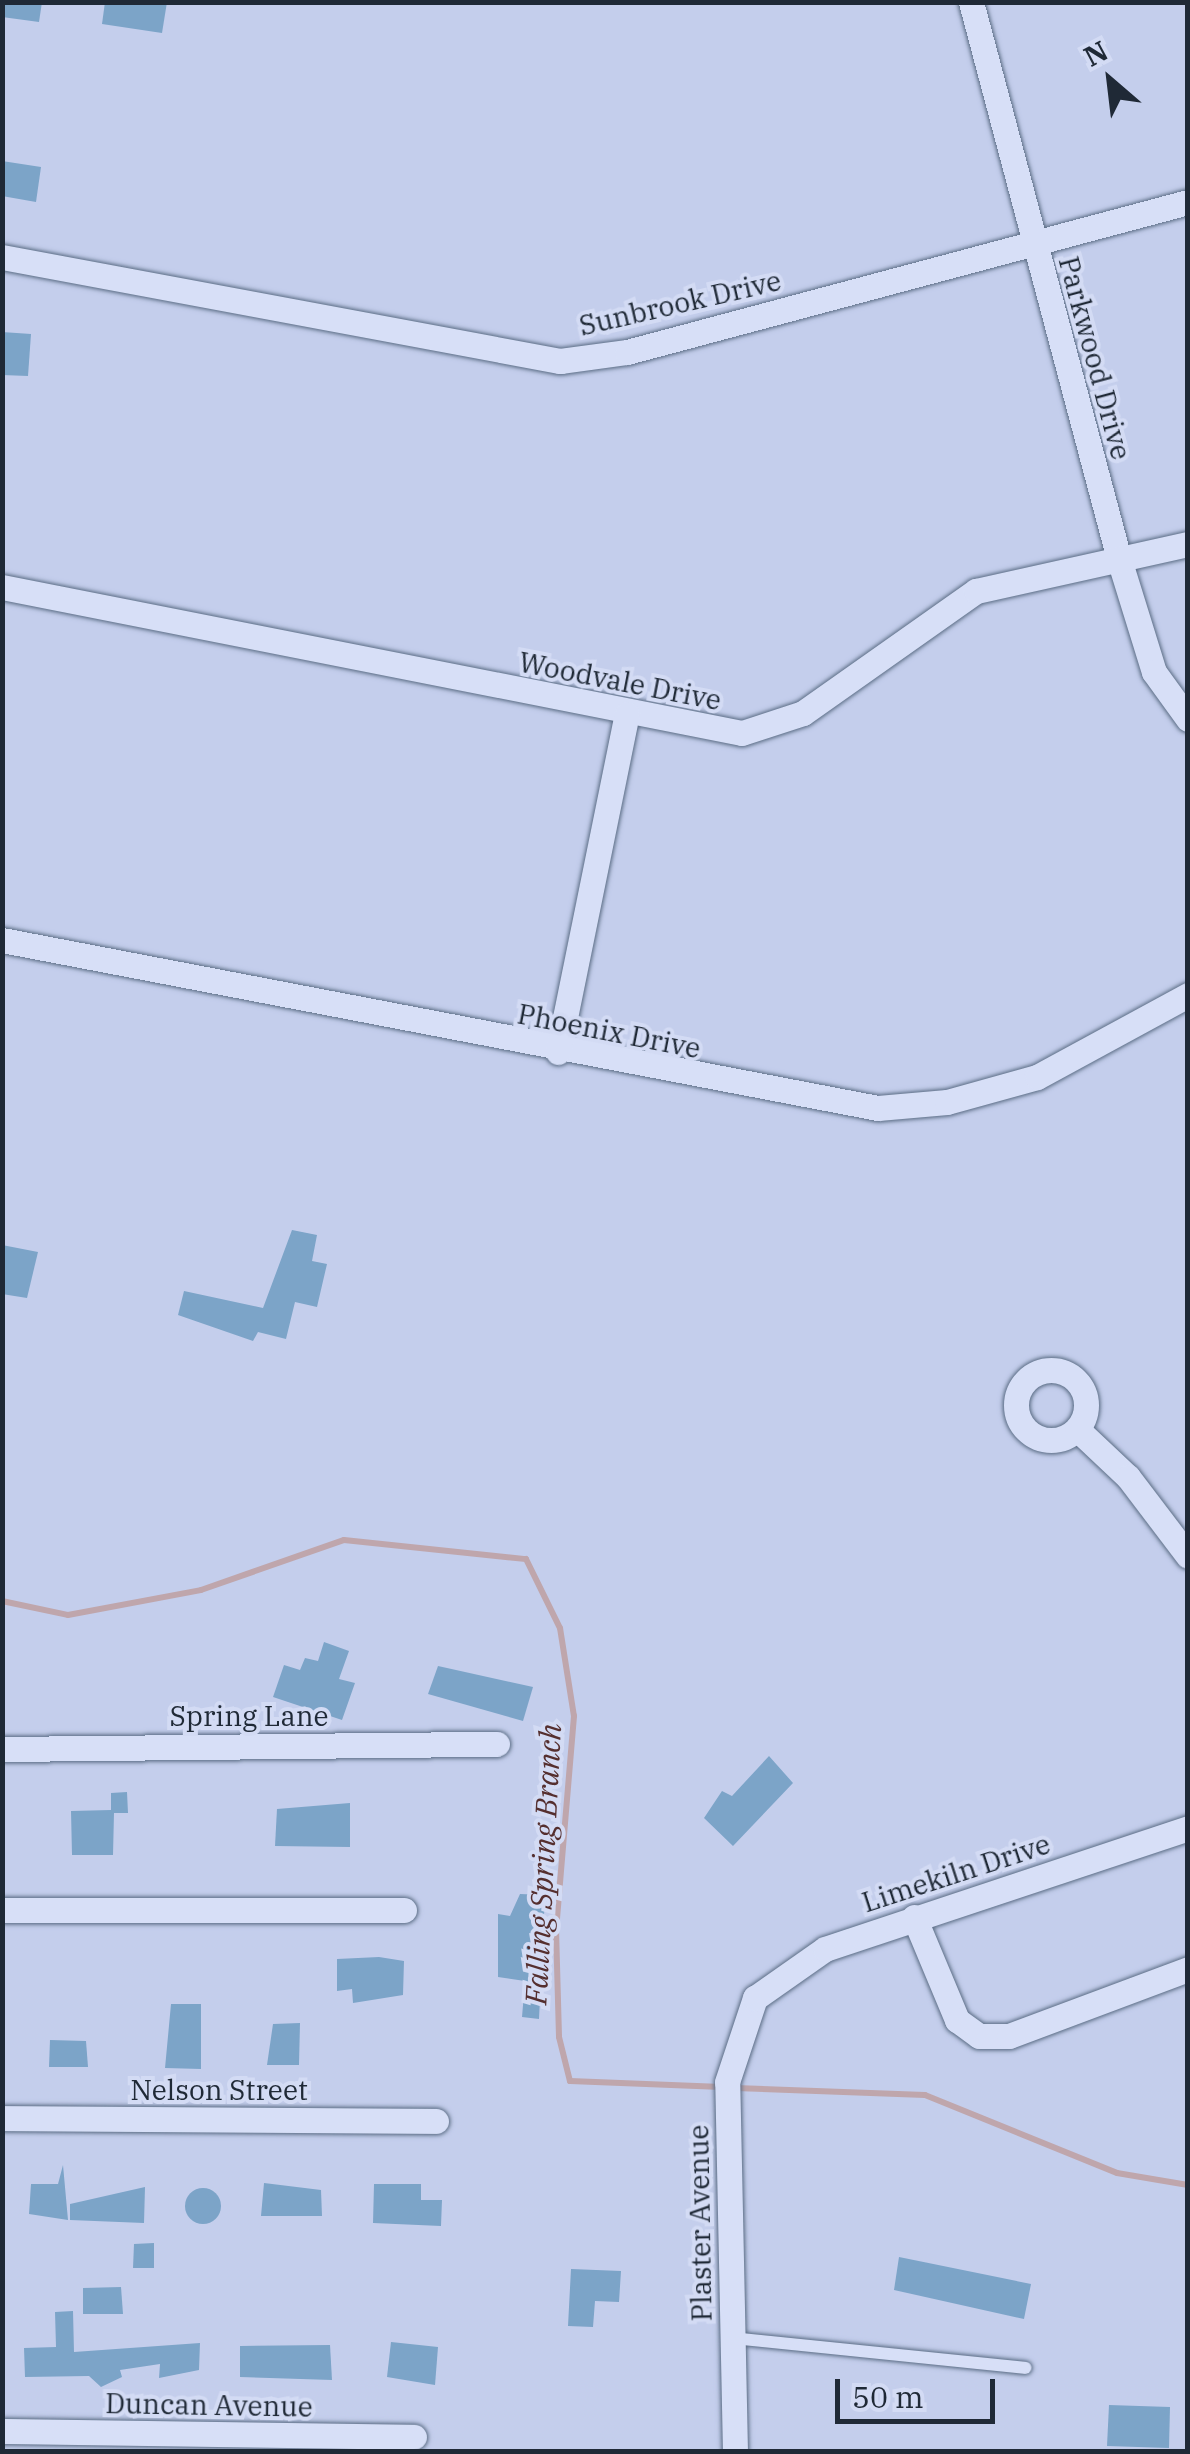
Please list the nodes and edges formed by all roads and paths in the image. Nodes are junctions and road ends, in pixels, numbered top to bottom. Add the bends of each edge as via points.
1 (971, 2) edge
2 (1188, 202) edge
3 (1032, 243) junction
4 (2, 257) edge
5 (1188, 544) edge
6 (1119, 558) junction
7 (2, 586) edge
8 (627, 714) junction
9 (1188, 719) edge
10 (2, 940) edge
11 (1188, 995) edge
12 (558, 1052) junction
13 (1077, 1429) dead end
14 (1188, 1556) edge
15 (497, 1744) dead end
16 (2, 1749) edge
17 (1188, 1828) edge
18 (2, 1910) edge
19 (404, 1910) dead end
20 (914, 1916) junction
21 (1188, 1969) edge
22 (755, 1998) joint
23 (2, 2118) edge
24 (436, 2122) dead end
25 (732, 2338) junction
26 (1025, 2368) dead end
27 (2, 2431) edge
28 (414, 2437) dead end
29 (290, 2444) edge
30 (735, 2452) edge

1 - 3 street, Parkwood Drive
2 - 3 street, Sunbrook Drive
3 - 4 street, Sunbrook Drive via 627,352 560,361
3 - 6 street, Parkwood Drive
5 - 6 street, Woodvale Drive
6 - 8 street, Woodvale Drive via 962,598 770,728 726,733
6 - 9 street, Parkwood Drive via 1154,672
7 - 8 street, Woodvale Drive
8 - 12 street
10 - 12 street, Phoenix Drive
11 - 12 street, Phoenix Drive via 1037,1077 895,1108
13 - 14 street via 1128,1477
15 - 16 street, Spring Lane
17 - 20 street, Limekiln Drive
18 - 19 street
20 - 21 street via 957,2020 979,2036 1009,2036
20 - 22 street, Limekiln Drive via 786,1969
22 - 25 street, Plaster Avenue via 728,2082
23 - 24 street, Nelson Street
25 - 26 lane
25 - 30 street, Plaster Avenue
27 - 29 street, Duncan Avenue
28 - 29 street, Duncan Avenue

